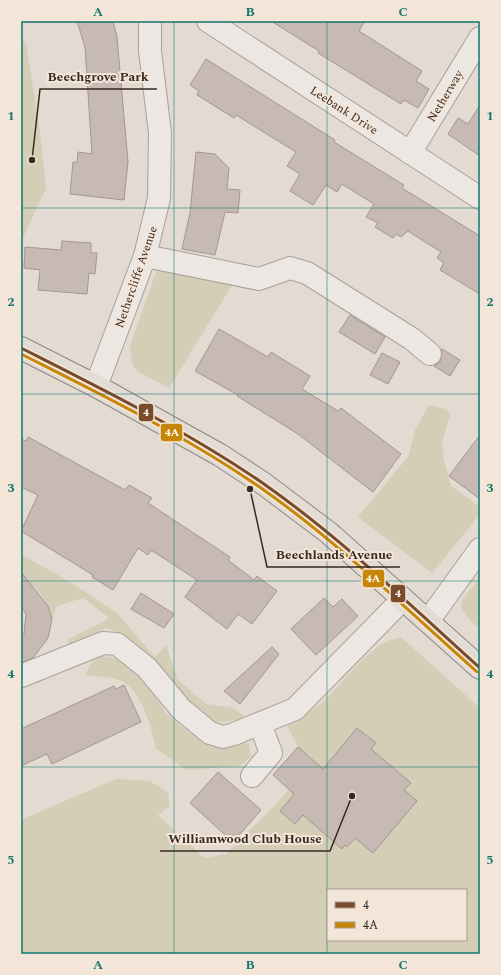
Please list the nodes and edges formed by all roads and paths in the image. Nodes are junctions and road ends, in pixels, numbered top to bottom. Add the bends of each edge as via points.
1 (150, 21) edge
2 (208, 21) edge
3 (480, 38) edge
4 (410, 153) junction
5 (480, 198) edge
6 (145, 256) junction
7 (21, 348) edge
8 (430, 354) dead end
9 (96, 386) junction
10 (480, 549) edge
11 (403, 599) junction
12 (428, 621) junction
13 (480, 668) edge
14 (21, 676) edge
15 (260, 724) junction
16 (252, 776) dead end

1 - 6 street, Nethercliffe Avenue via 150,51 160,133 159,184 154,223
2 - 4 street, Leebank Drive
3 - 4 street, Netherway
4 - 5 street, Leebank Drive
6 - 8 street via 259,279 290,268 307,273 412,339
6 - 9 street, Nethercliffe Avenue
7 - 9 main road
9 - 11 main road via 220,455 264,484 318,523
10 - 12 street
11 - 12 main road
11 - 15 street via 296,709
12 - 13 main road
14 - 15 street via 103,643 117,644 147,668 181,709 210,733 223,737
15 - 16 street via 271,753

